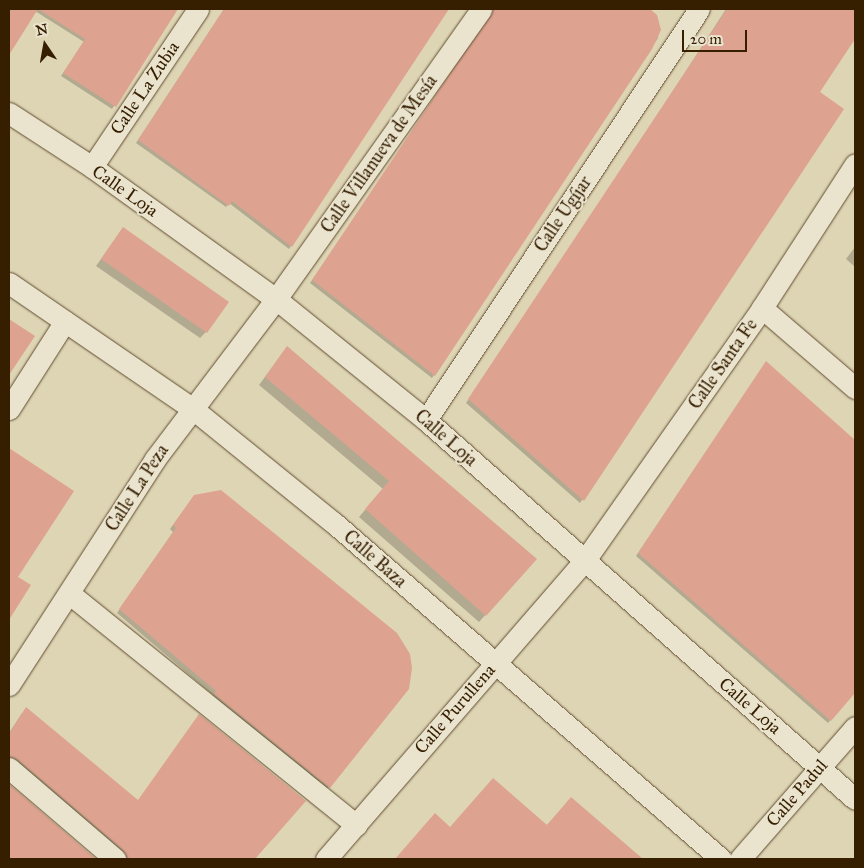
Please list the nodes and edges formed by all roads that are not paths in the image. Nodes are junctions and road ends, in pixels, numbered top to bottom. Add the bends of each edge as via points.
1 (198, 9) edge
2 (481, 9) edge
3 (691, 12) edge
4 (9, 113) edge
5 (855, 164) edge
6 (92, 167) junction
7 (9, 283) edge
8 (276, 299) junction
9 (762, 308) junction
10 (65, 321) junction
11 (855, 388) edge
12 (9, 409) edge
13 (193, 409) junction
14 (426, 420) junction
15 (585, 560) junction
16 (70, 594) junction
17 (495, 663) junction
18 (12, 674) edge
19 (855, 727) edge
20 (820, 767) junction
21 (9, 768) edge
22 (855, 799) edge
23 (356, 824) junction
24 (115, 859) edge
25 (326, 859) edge
26 (721, 859) edge
27 (740, 859) edge

1 - 6 street, Calle La Zubia
2 - 8 street, Calle Villanueva de Mesía
3 - 14 street, Calle Ugíjar
4 - 6 street, Calle Loja
5 - 9 street, Calle Santa Fe
6 - 8 street, Calle Loja
7 - 10 street, Calle Baza
8 - 13 street, Calle La Peza
8 - 14 street, Calle Loja
9 - 11 street
9 - 15 street, Calle Santa Fe
10 - 12 street
10 - 13 street, Calle Baza
13 - 16 street, Calle La Peza via 154,459
13 - 17 street, Calle Baza via 334,523
14 - 15 street, Calle Loja
15 - 17 street, Calle Purullena
15 - 20 street, Calle Loja
16 - 18 street, Calle La Peza
16 - 23 street
17 - 23 street, Calle Purullena
17 - 26 street, Calle Baza
19 - 20 street, Calle Padul
20 - 22 street, Calle Loja
20 - 27 street, Calle Padul
21 - 24 street
23 - 25 street, Calle Purullena

